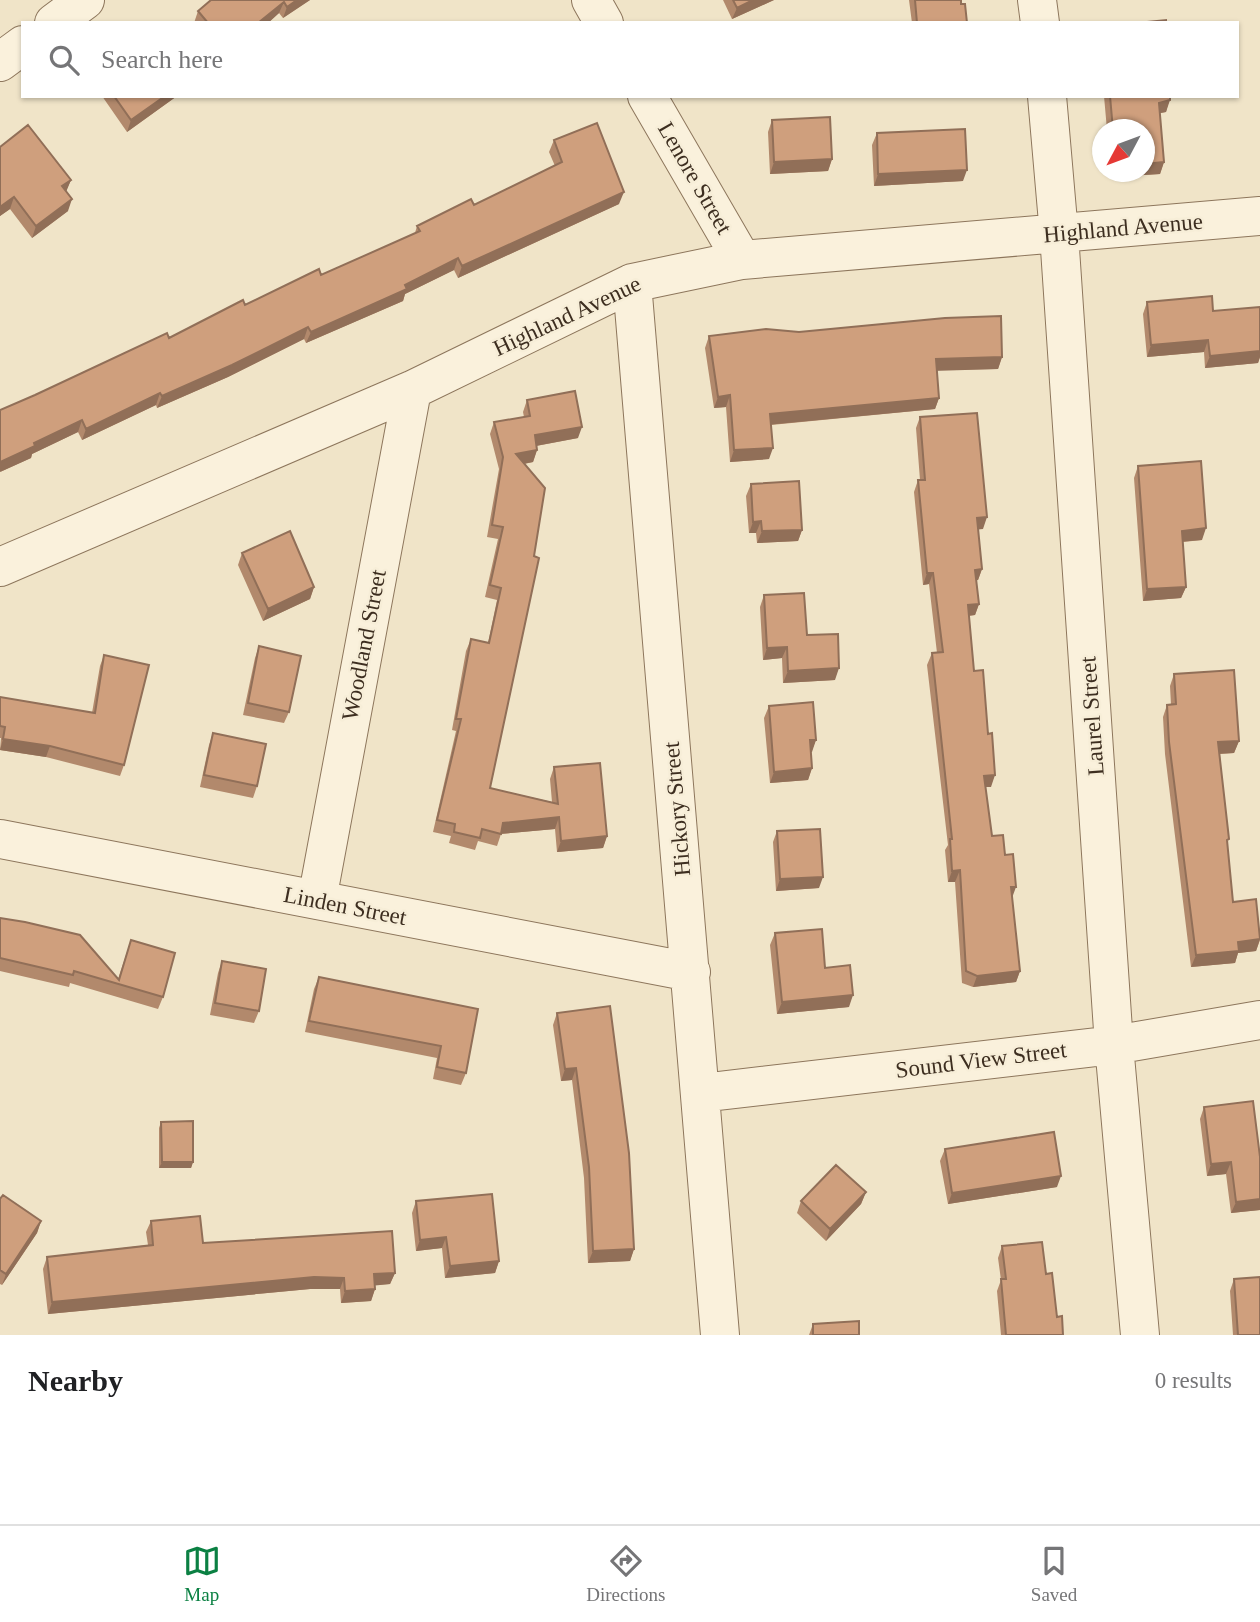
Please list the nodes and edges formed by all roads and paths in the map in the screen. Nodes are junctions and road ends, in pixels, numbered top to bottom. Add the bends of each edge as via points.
1 (85, 0) edge
2 (591, 0) edge
3 (1037, 0) edge
4 (57, 21) edge
5 (603, 21) edge
6 (1040, 21) edge
7 (21, 46) edge
8 (0, 62) edge
9 (648, 98) edge
10 (1046, 98) edge
11 (1260, 216) edge
12 (1059, 234) junction
13 (742, 260) junction
14 (632, 283) junction
15 (412, 390) junction
16 (0, 567) edge
17 (0, 839) edge
18 (317, 900) junction
19 (691, 972) junction
20 (1260, 1020) edge
21 (1114, 1045) junction
22 (701, 1093) junction
23 (720, 1335) edge
24 (1140, 1335) edge

1 - 4 street
2 - 5 street
3 - 6 street
7 - 8 street
9 - 13 street, Lenore Street
10 - 12 street, Laurel Street
11 - 12 street, Highland Avenue
12 - 13 street, Highland Avenue
12 - 21 street, Laurel Street
13 - 14 street, Highland Avenue
14 - 15 street, Highland Avenue
14 - 19 street, Hickory Street
15 - 16 street, Highland Avenue
15 - 18 street, Woodland Street
17 - 18 street, Linden Street
18 - 19 street, Linden Street
19 - 22 street, Hickory Street
20 - 21 street, Sound View Street
21 - 22 street, Sound View Street
21 - 24 street, Laurel Street
22 - 23 street, Hickory Street

